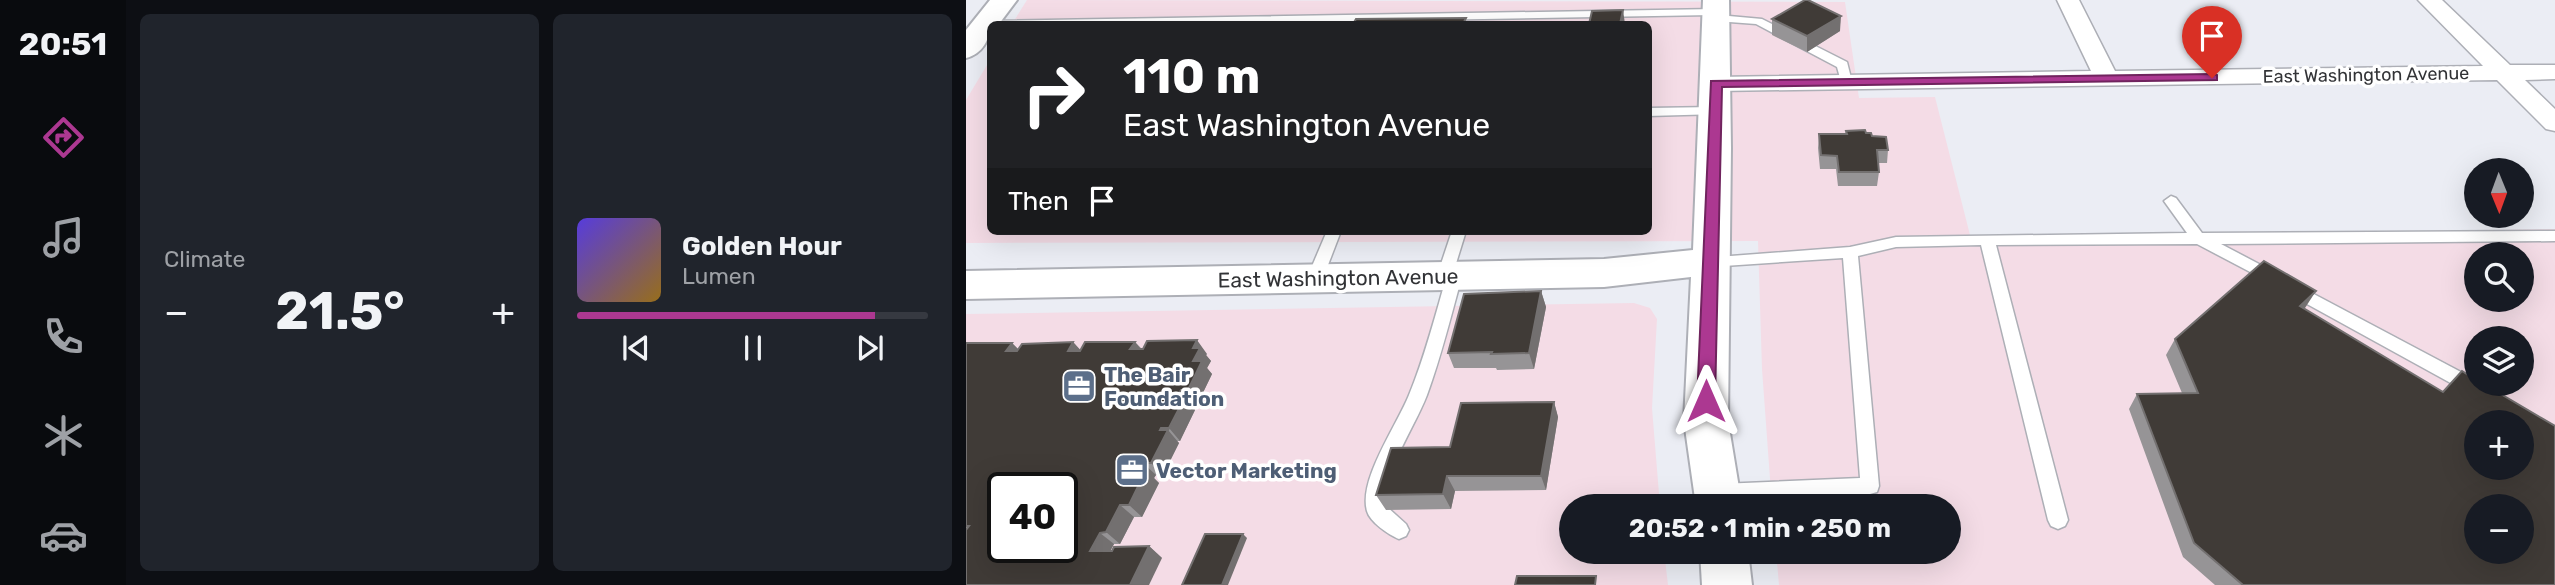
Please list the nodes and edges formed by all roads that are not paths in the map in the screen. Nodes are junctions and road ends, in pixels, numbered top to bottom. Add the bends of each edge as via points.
1 (1004, 0) edge
2 (2068, 0) edge
3 (2429, 0) edge
4 (1716, 10) edge
5 (987, 21) edge
6 (987, 21) edge
7 (1335, 21) edge
8 (985, 24) joint
9 (966, 48) edge
10 (2503, 72) junction
11 (2555, 72) edge
12 (2107, 80) junction
13 (1846, 82) junction
14 (1715, 97) junction
15 (1652, 111) edge
16 (2555, 123) edge
17 (2171, 201) dead end
18 (1332, 235) edge
19 (1458, 235) edge
20 (2555, 236) edge
21 (2197, 237) junction
22 (1987, 240) junction
23 (1850, 252) junction
24 (1709, 262) junction
25 (1450, 276) junction
26 (1315, 278) junction
27 (966, 285) edge
28 (2490, 397) edge
29 (1718, 494) edge
30 (1777, 494) edge
31 (2059, 520) dead end
32 (1399, 530) dead end
33 (1725, 564) edge
34 (1727, 585) edge

1 - 6 street
2 - 12 street
3 - 10 street
4 - 7 lane
4 - 13 lane via 1769,27 1843,65
4 - 14 street
5 - 8 street
8 - 9 street
10 - 11 street, East Washington Avenue
10 - 12 street, East Washington Avenue
10 - 16 street
12 - 13 street, East Washington Avenue
13 - 14 street, East Washington Avenue
14 - 15 lane
14 - 24 street
17 - 21 lane
18 - 26 lane
19 - 25 lane
20 - 21 lane
21 - 22 lane
21 - 28 lane
22 - 23 lane via 1896,242
22 - 31 lane
23 - 24 lane
23 - 30 lane via 1870,486
24 - 25 street, East Washington Avenue via 1604,273
24 - 29 street via 1706,421
25 - 26 street, East Washington Avenue
25 - 32 lane via 1420,389 1375,502 1376,510
26 - 27 street, East Washington Avenue
33 - 34 street

